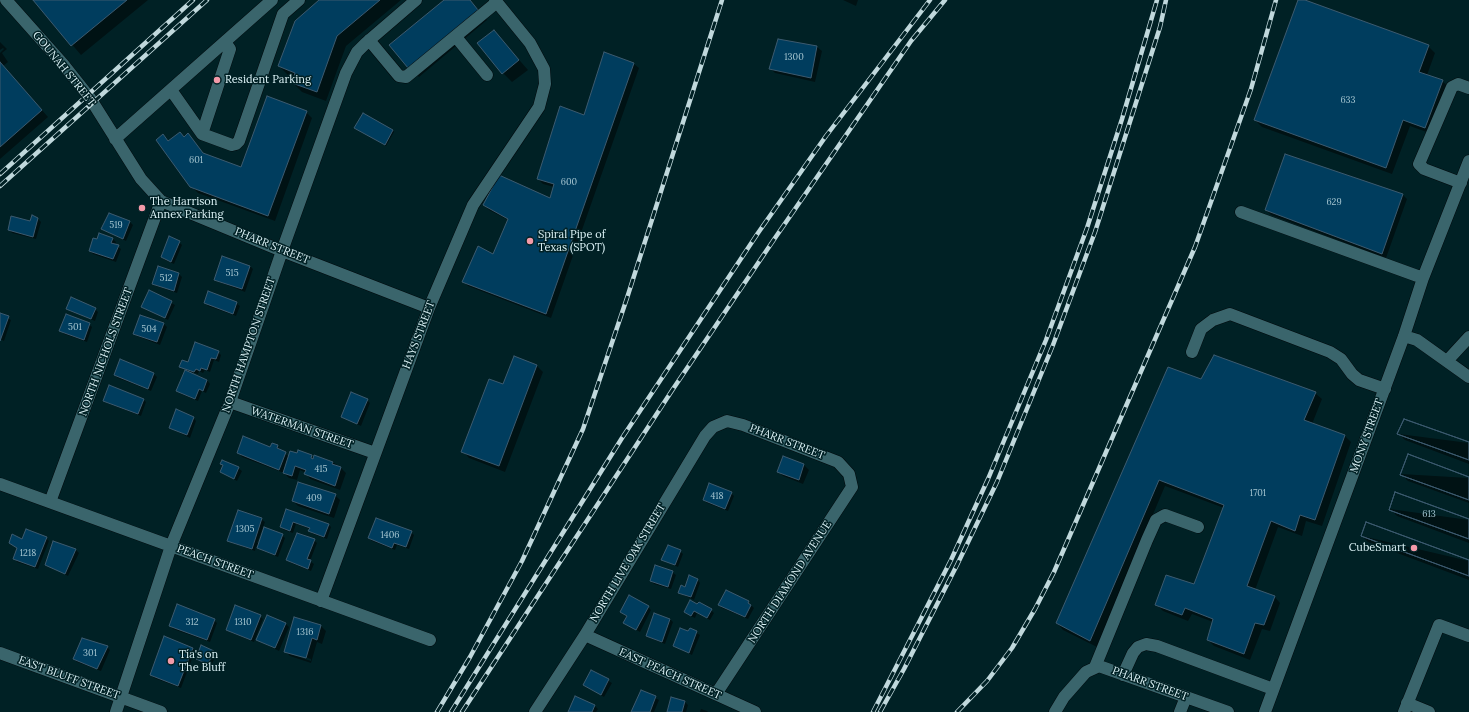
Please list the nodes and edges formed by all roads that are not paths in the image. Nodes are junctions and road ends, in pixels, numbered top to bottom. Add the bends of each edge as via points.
1 (6, 0) edge
2 (272, 0) edge
3 (299, 0) edge
4 (416, 0) edge
5 (496, 1) edge
6 (456, 37) junction
7 (369, 40) junction
8 (225, 42) junction
9 (487, 75) dead end
10 (1469, 88) edge
11 (171, 90) junction
12 (202, 134) junction
13 (116, 140) junction
14 (1469, 161) edge
15 (1461, 183) junction
16 (161, 201) junction
17 (1241, 212) dead end
18 (282, 251) junction
19 (1423, 278) junction
20 (429, 308) junction
21 (1404, 336) junction
22 (1469, 337) edge
23 (1192, 352) dead end
24 (1447, 361) junction
25 (1469, 377) edge
26 (1385, 389) junction
27 (230, 402) junction
28 (727, 421) joint
29 (375, 453) junction
30 (844, 469) joint
31 (0, 484) edge
32 (50, 502) junction
33 (1198, 527) dead end
34 (171, 546) junction
35 (321, 601) junction
36 (585, 635) junction
37 (1469, 636) edge
38 (430, 640) dead end
39 (0, 653) edge
40 (1095, 667) junction
41 (1123, 675) junction
42 (1273, 689) junction
43 (716, 694) junction
44 (1186, 697) junction
45 (122, 698) junction
46 (1406, 707) edge
47 (116, 712) edge
48 (161, 712) edge
49 (535, 712) edge
50 (755, 712) edge
51 (1055, 712) edge
52 (1180, 712) edge
53 (1228, 712) edge
54 (1265, 712) edge
55 (1429, 712) edge

1 - 13 street, GOUNAH STREET via 64,64 90,98
2 - 8 street
3 - 12 street via 283,14 239,141 232,145
4 - 7 street, NORTH HAMPTON STREET
5 - 6 street
5 - 20 street, HAYS STREET via 530,43 544,68 545,84 539,107 473,206
6 - 7 street via 406,77 399,76
6 - 9 street
7 - 18 street, NORTH HAMPTON STREET via 357,52 346,73
8 - 11 street
8 - 12 street via 230,49
10 - 15 street via 1458,84 1452,87 1419,164 1424,169
11 - 12 street
11 - 13 street
13 - 16 street, PHARR STREET via 141,179
14 - 15 street, MONY STREET
15 - 19 street, MONY STREET
16 - 18 street, PHARR STREET
16 - 32 street, NORTH NICHOLS STREET
17 - 19 street
18 - 20 street, PHARR STREET
18 - 27 street, NORTH HAMPTON STREET
19 - 21 street, MONY STREET
20 - 29 street, HAYS STREET
21 - 24 street via 1417,340
21 - 26 street, MONY STREET
22 - 24 street
23 - 26 street via 1201,329 1213,320 1230,314 1330,352 1341,359 1359,380
24 - 25 street
26 - 42 street, MONY STREET
27 - 29 street, WATERMAN STREET
27 - 34 street, NORTH HAMPTON STREET
28 - 30 street, PHARR STREET via 838,462
28 - 36 street, NORTH LIVE OAK STREET via 713,427 705,436
29 - 35 street, HAYS STREET
30 - 43 street, NORTH DIAMOND AVENUE via 849,474 852,486
31 - 32 street, PEACH STREET
32 - 34 street, PEACH STREET
33 - 40 street via 1166,515 1156,520
34 - 35 street, PEACH STREET
34 - 45 street, NORTH HAMPTON STREET
35 - 38 street, PEACH STREET
36 - 43 street, EAST PEACH STREET
36 - 49 street, NORTH LIVE OAK STREET
37 - 46 street via 1438,625
39 - 45 street, EAST BLUFF STREET
40 - 41 street, PHARR STREET via 1099,666
40 - 51 street via 1086,672 1064,697
41 - 42 street via 1133,653 1138,647 1146,644
41 - 44 street, PHARR STREET
42 - 54 street, MONY STREET
43 - 50 street, EAST PEACH STREET
44 - 52 street
44 - 53 street, PHARR STREET
45 - 47 street, NORTH HAMPTON STREET
45 - 48 street, EAST BLUFF STREET
46 - 55 street

